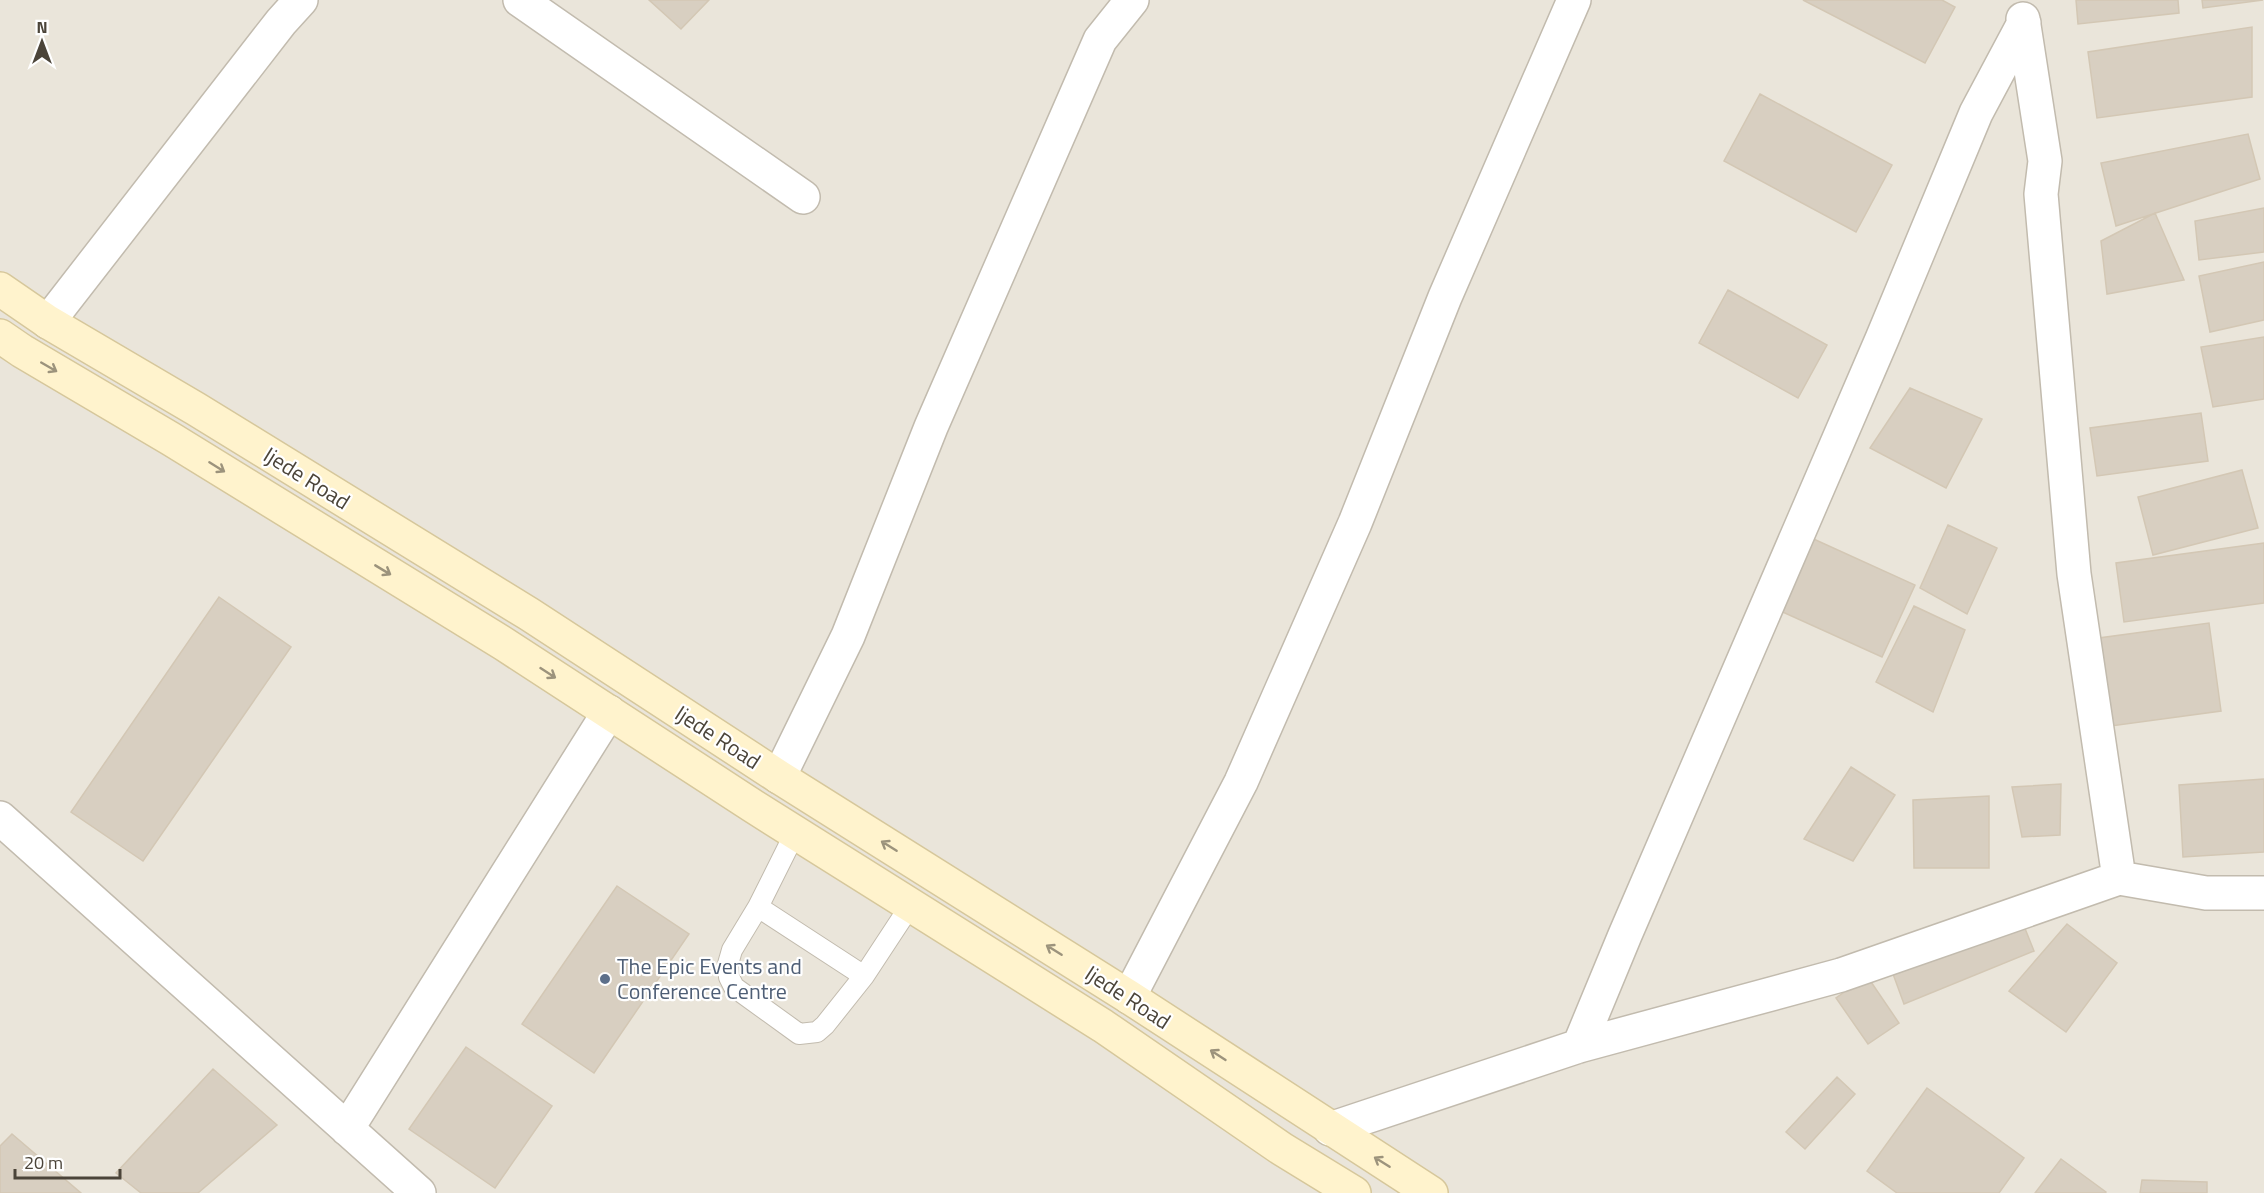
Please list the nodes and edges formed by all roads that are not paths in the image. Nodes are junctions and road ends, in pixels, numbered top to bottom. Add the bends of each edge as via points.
1 (301, 0) edge
2 (520, 0) edge
3 (1132, 0) edge
4 (1574, 0) edge
5 (2022, 11) edge
6 (803, 197) dead end
7 (0, 289) edge
8 (48, 322) junction
9 (0, 336) edge
10 (609, 712) junction
11 (779, 777) junction
12 (0, 818) edge
13 (795, 832) junction
14 (2119, 878) junction
15 (2264, 893) edge
16 (910, 906) junction
17 (758, 907) junction
18 (864, 976) junction
19 (1129, 997) junction
20 (1579, 1046) junction
21 (347, 1129) junction
22 (1330, 1129) junction
23 (419, 1193) edge
24 (1354, 1193) edge
25 (1431, 1193) edge

1 - 8 street
2 - 6 street
3 - 11 street via 1100,40 931,426 848,636
4 - 19 street via 1445,297 1355,523 1241,782
5 - 14 street via 2045,161 2041,194 2074,574
5 - 20 street
7 - 8 main road, Ijede Road
8 - 11 main road, Ijede Road via 529,614
9 -> 10 main road, Ijede Road
10 - 13 main road, Ijede Road
10 - 21 street
19 -> 11 main road, Ijede Road
12 - 21 street
13 - 16 main road, Ijede Road
13 - 17 lane
14 - 15 street via 2206,893
14 - 20 street via 1841,975
16 - 18 lane
16 - 24 main road, Ijede Road via 1103,1026 1282,1149
17 - 18 lane
17 - 18 lane via 732,950 729,977 734,987 799,1034 817,1032 825,1025
22 -> 19 main road, Ijede Road
20 - 22 street
21 - 23 street
25 -> 22 main road, Ijede Road

